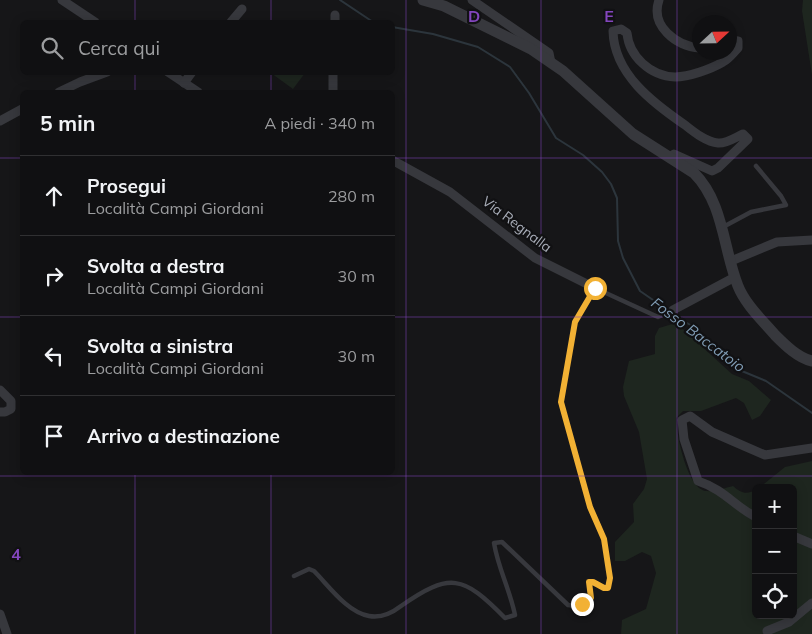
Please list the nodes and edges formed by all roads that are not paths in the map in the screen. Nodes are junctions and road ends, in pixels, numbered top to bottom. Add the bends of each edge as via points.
1 (62, 0) edge
2 (423, 0) edge
3 (472, 0) edge
4 (659, 0) edge
5 (242, 9) dead end
6 (92, 20) edge
7 (233, 20) edge
8 (692, 47) edge
9 (726, 60) edge
10 (551, 63) junction
11 (99, 75) edge
12 (172, 75) edge
13 (190, 75) edge
14 (333, 75) edge
15 (184, 83) junction
16 (63, 90) edge
17 (195, 90) edge
18 (333, 90) edge
19 (20, 111) edge
20 (0, 121) edge
21 (669, 157) junction
22 (395, 162) edge
23 (756, 166) dead end
24 (722, 227) junction
25 (812, 240) edge
26 (731, 261) junction
27 (735, 277) junction
28 (595, 288) junction
29 (669, 312) joint
30 (812, 361) edge
31 (0, 390) edge
32 (0, 412) edge
33 (812, 448) edge
34 (752, 515) edge
35 (797, 539) edge
36 (812, 544) edge
37 (294, 576) dead end
38 (812, 603) edge
39 (0, 614) edge
40 (767, 631) dead end
41 (7, 634) edge

1 - 6 street
2 - 10 street via 444,6 531,49
3 - 10 street via 549,53
4 - 8 street via 658,20 667,34 682,45
5 - 7 street
9 - 21 street via 696,73 674,77 651,70 633,55 627,33 621,29 614,32 614,45 628,74 644,94 712,142 720,143 743,134 748,139 712,171 680,155
10 - 21 street via 633,134
11 - 16 street
12 - 15 street
13 - 15 street
14 - 18 street
15 - 17 street
19 - 20 street
21 - 24 street via 702,181
22 - 28 street, Via Regnalla via 450,192 535,258
23 - 24 lane via 786,205 751,212
24 - 26 street
25 - 26 street via 778,242
26 - 27 street
27 - 29 street, Via Regnalla
27 - 30 street via 745,298 773,332 800,356
28 - 29 lane, Via Regnalla via 658,317
28 - 37 lane via 575,322 561,402 590,507 604,539 610,578 608,588 589,582 591,598 575,606 568,605 502,542 494,543 497,562 515,615 505,618 486,599 449,582 438,584 395,611 379,616 362,614 345,603 314,571 309,569
31 - 32 street via 11,401 11,409
33 - 34 street via 765,455 712,432 690,416 682,420 684,439 698,482 726,494
35 - 36 street
38 - 40 street via 790,622
39 - 41 street

